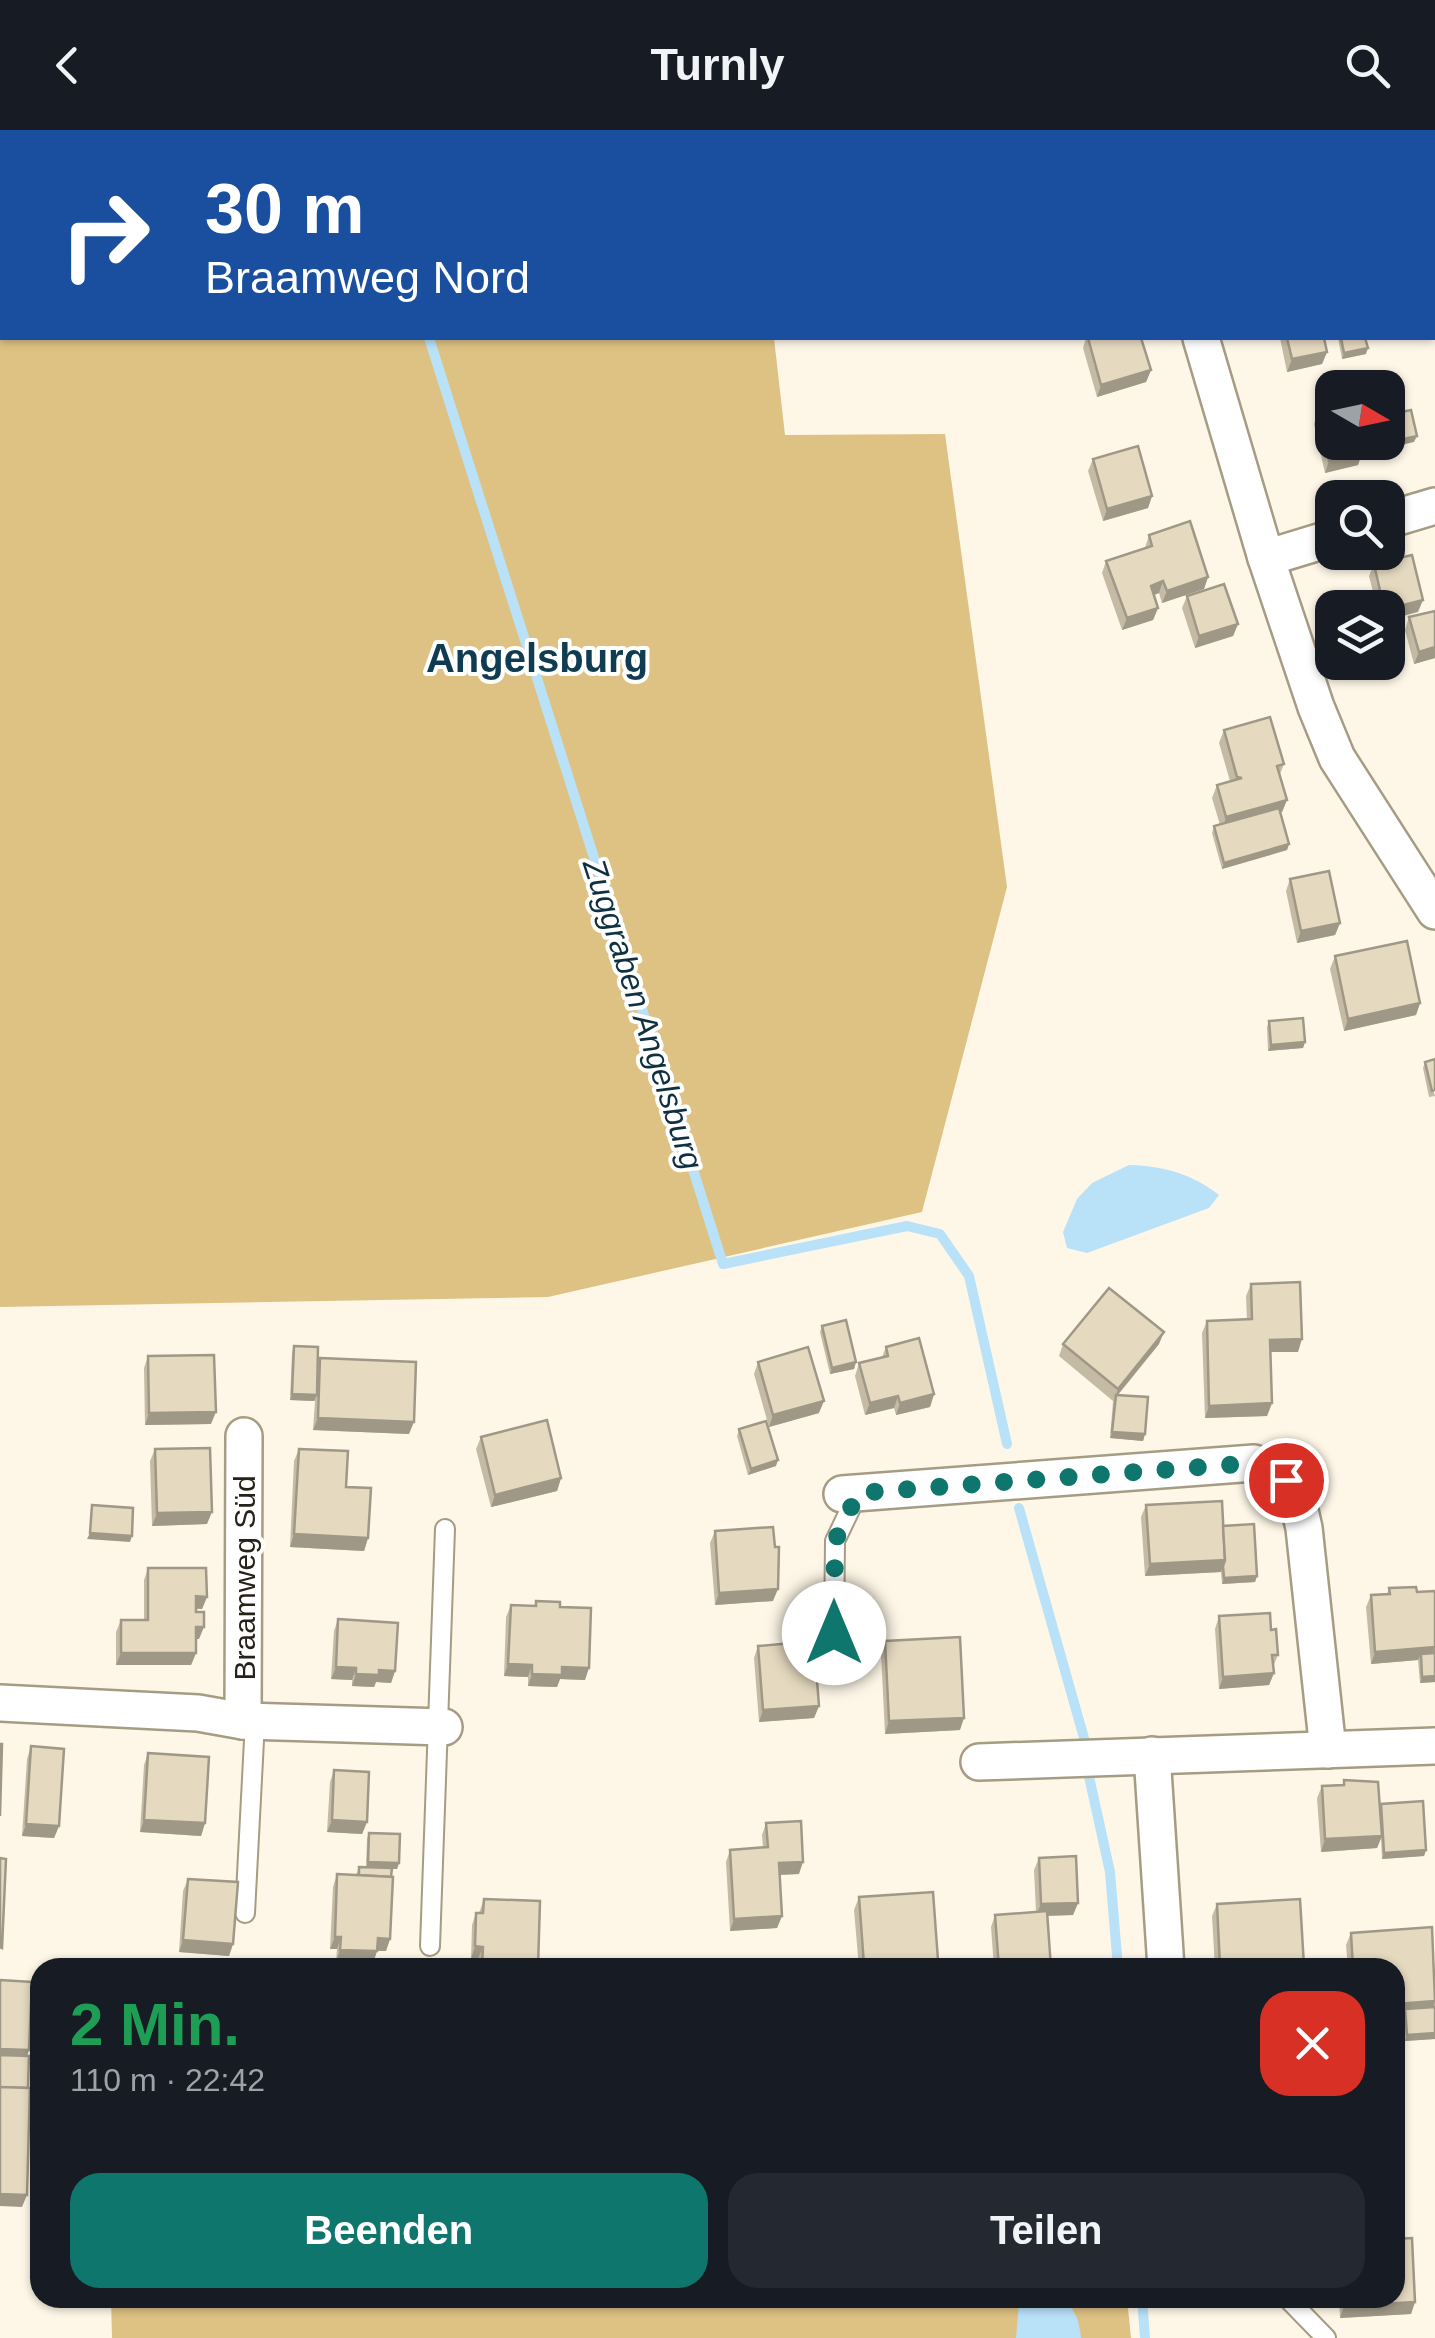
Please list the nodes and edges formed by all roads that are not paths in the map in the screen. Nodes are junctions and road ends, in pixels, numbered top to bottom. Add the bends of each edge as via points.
1 (1202, 340) edge
2 (1435, 506) edge
3 (1405, 515) edge
4 (1315, 543) edge
5 (1266, 558) junction
6 (1435, 911) edge
7 (244, 1436) dead end
8 (850, 1494) joint
9 (444, 1528) dead end
10 (853, 1649) dead end
11 (0, 1704) edge
12 (249, 1721) junction
13 (439, 1727) junction
14 (1435, 1746) edge
15 (1328, 1750) junction
16 (1152, 1754) junction
17 (978, 1762) dead end
18 (245, 1913) dead end
19 (430, 1946) dead end
20 (1165, 1958) edge
21 (1297, 2308) edge
22 (1326, 2338) edge

1 - 5 street
2 - 3 street
4 - 5 street
5 - 6 street via 1338,758
7 - 12 street, Braamweg Süd
8 - 10 lane via 835,1541 834,1633
8 - 15 street via 1254,1463 1271,1468 1297,1495
9 - 13 lane
11 - 12 street, Braamweg Süd
12 - 13 street, Braamweg Süd
12 - 18 lane
13 - 19 lane
14 - 15 street
15 - 16 street
16 - 17 street
16 - 20 street
21 - 22 lane

